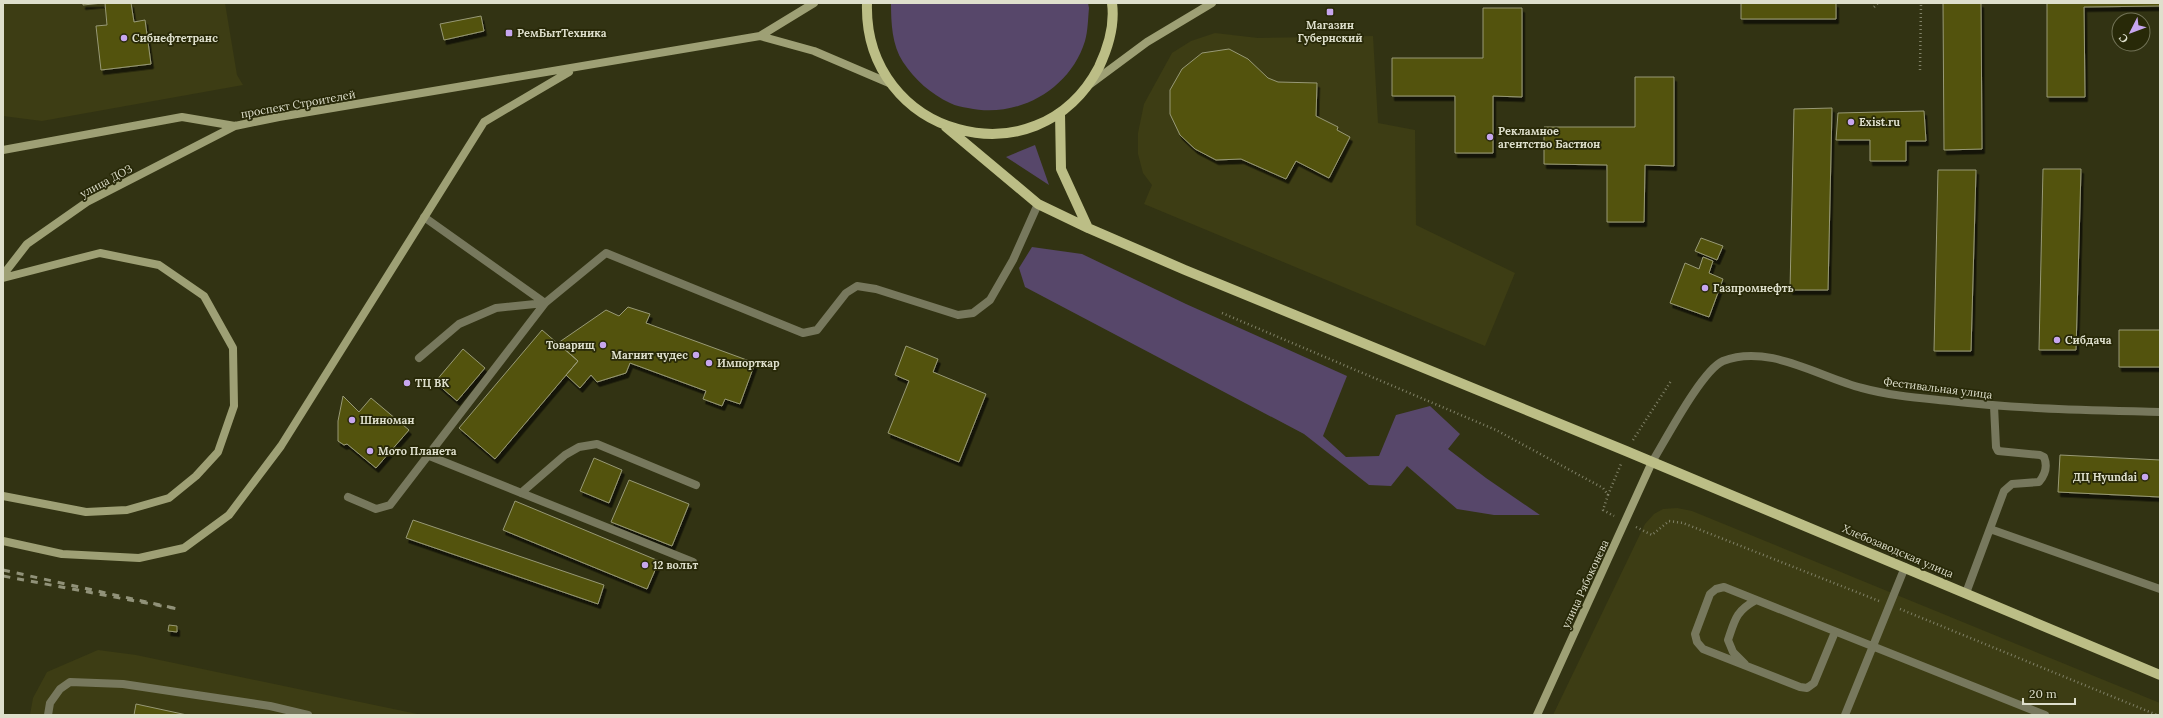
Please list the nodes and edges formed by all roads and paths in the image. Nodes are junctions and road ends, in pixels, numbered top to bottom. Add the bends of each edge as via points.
1 (814, 3) edge
2 (867, 3) edge
3 (1112, 3) edge
4 (1212, 3) edge
5 (1878, 3) edge
6 (1921, 3) edge
7 (1874, 7) dead end
8 (760, 36) junction
9 (574, 69) junction
10 (1920, 70) dead end
11 (889, 83) junction
12 (1089, 85) junction
13 (1060, 113) junction
14 (235, 126) junction
15 (946, 126) junction
16 (3, 150) edge
17 (1038, 204) junction
18 (424, 217) junction
19 (1088, 228) junction
20 (3, 275) edge
21 (3, 278) edge
22 (545, 304) junction
23 (1222, 313) dead end
24 (419, 358) dead end
25 (1671, 381) dead end
26 (1994, 406) junction
27 (2160, 412) edge
28 (1626, 451) junction
29 (427, 455) junction
30 (1652, 462) junction
31 (696, 485) dead end
32 (521, 493) junction
33 (1608, 495) junction
34 (3, 496) edge
35 (348, 497) dead end
36 (1626, 522) junction
37 (1990, 529) junction
38 (3, 541) edge
39 (693, 562) dead end
40 (1905, 567) junction
41 (2160, 589) edge
42 (1966, 593) junction
43 (1756, 600) junction
44 (1889, 605) junction
45 (1835, 632) junction
46 (1872, 647) junction
47 (1748, 667) junction
48 (2160, 675) edge
49 (48, 715) edge
50 (308, 715) edge
51 (1537, 715) edge
52 (1845, 715) edge
53 (2045, 715) edge
54 (2157, 715) edge

1 - 8 main road
2 - 11 main road via 867,22 874,54
3 - 12 main road via 1114,13 1107,51
4 - 12 main road via 1147,42
5 - 7 path
6 - 10 path
8 - 9 main road, проспект Строителей
8 - 11 main road via 814,51
9 - 14 main road, проспект Строителей
9 - 18 main road via 484,122
11 - 15 main road via 915,109
12 - 13 main road
13 - 15 main road via 1024,130 985,134
13 - 19 main road via 1060,170
14 - 16 main road, проспект Строителей via 182,117
14 - 20 main road, улица ДОЗ via 88,202 27,244
15 - 17 main road
17 - 19 main road
17 - 22 street via 1013,260 990,300 973,313 958,315 876,289 857,286 846,293 817,330 803,333 606,253
18 - 22 street
18 - 38 main road via 281,446 229,515 184,548 139,558 62,554
19 - 28 main road, Хлебозаводская улица
21 - 34 main road via 100,254 159,264 204,296 233,348 234,406 218,452 196,476 169,498 127,510 86,512
22 - 24 street via 496,308 459,324
22 - 29 street
23 - 33 path via 1496,430 1603,488
25 - 28 path
26 - 27 street, Фестивальная улица
26 - 30 street, Фестивальная улица via 1898,396 1862,388 1773,358 1742,356 1721,362 1698,385
26 - 37 street via 1998,451 2040,455 2046,462 2044,476 2039,482 2012,484 2004,491
28 - 30 main road, Хлебозаводская улица
28 - 33 path
29 - 32 street
29 - 35 street via 390,505 376,509
30 - 36 main road, улица Рябоконева
30 - 40 main road, Хлебозаводская улица
31 - 32 street via 597,444 579,447 565,456
32 - 39 street
33 - 36 path via 1603,510
36 - 44 path via 1652,535 1669,521 1683,523
36 - 51 main road, улица Рябоконева
37 - 41 street
37 - 42 street
40 - 42 main road, Хлебозаводская улица
40 - 44 street
42 - 48 main road, Хлебозаводская улица
43 - 45 street
43 - 47 street via 1736,615 1728,640 1733,652
43 - 47 street via 1724,587 1716,589 1710,594 1695,634 1703,649
44 - 46 street
44 - 54 path
45 - 46 street
45 - 47 street via 1814,683 1807,688
46 - 52 street
46 - 53 street
49 - 50 street via 50,703 60,689 70,682 123,684 270,706

